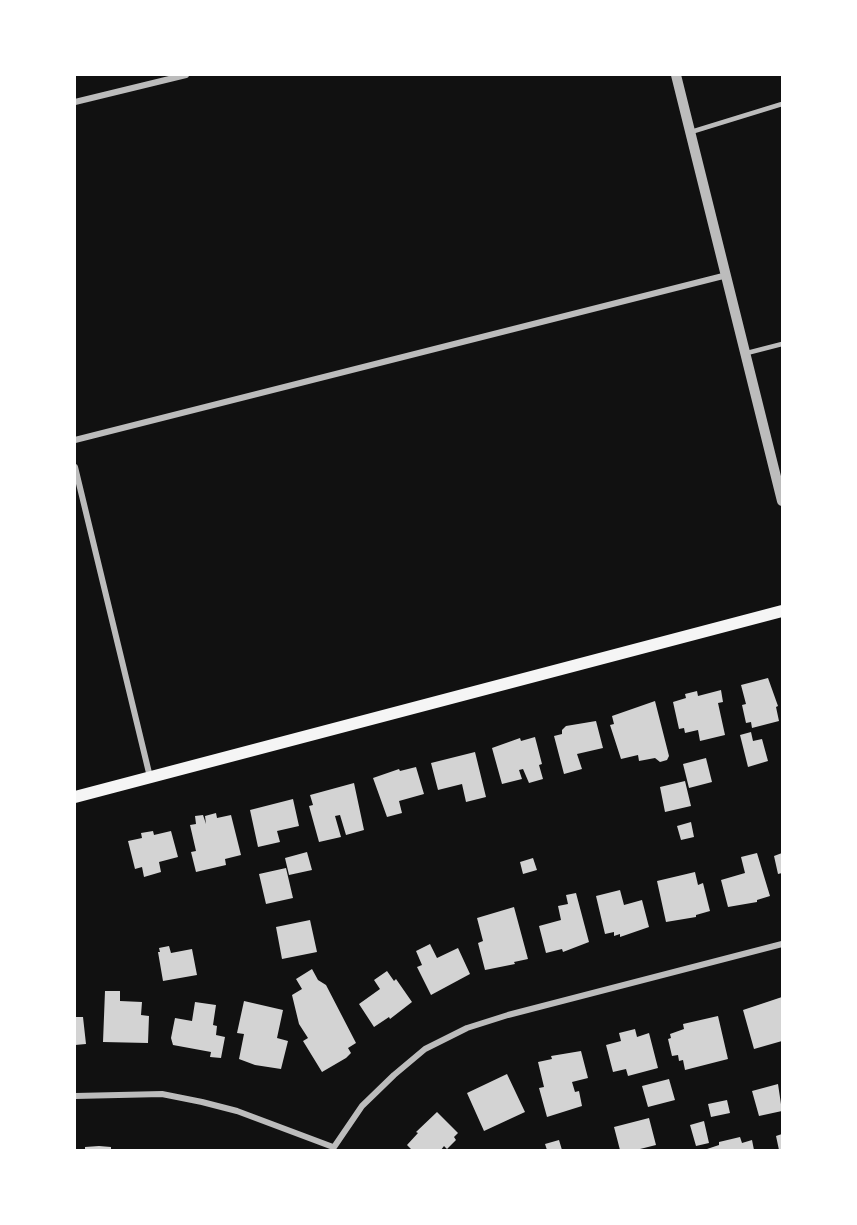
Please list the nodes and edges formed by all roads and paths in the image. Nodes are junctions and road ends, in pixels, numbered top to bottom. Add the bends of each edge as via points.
1 (186, 75) edge
2 (676, 75) edge
3 (174, 76) edge
4 (75, 102) edge
5 (782, 104) edge
6 (691, 132) junction
7 (727, 275) junction
8 (782, 344) edge
9 (747, 353) junction
10 (75, 440) edge
11 (75, 467) edge
12 (782, 501) edge
13 (782, 611) edge
14 (150, 778) junction
15 (75, 797) edge
16 (782, 944) edge
17 (75, 1096) edge
18 (332, 1148) edge

1 - 3 street
2 - 6 street
3 - 4 street
5 - 6 lane
6 - 7 street
7 - 9 street
7 - 10 street
8 - 9 lane
9 - 12 street
11 - 14 street
13 - 14 main road
14 - 15 main road
16 - 18 street via 467,1028 425,1049 394,1075 362,1106
17 - 18 street via 162,1094 202,1102 237,1111

